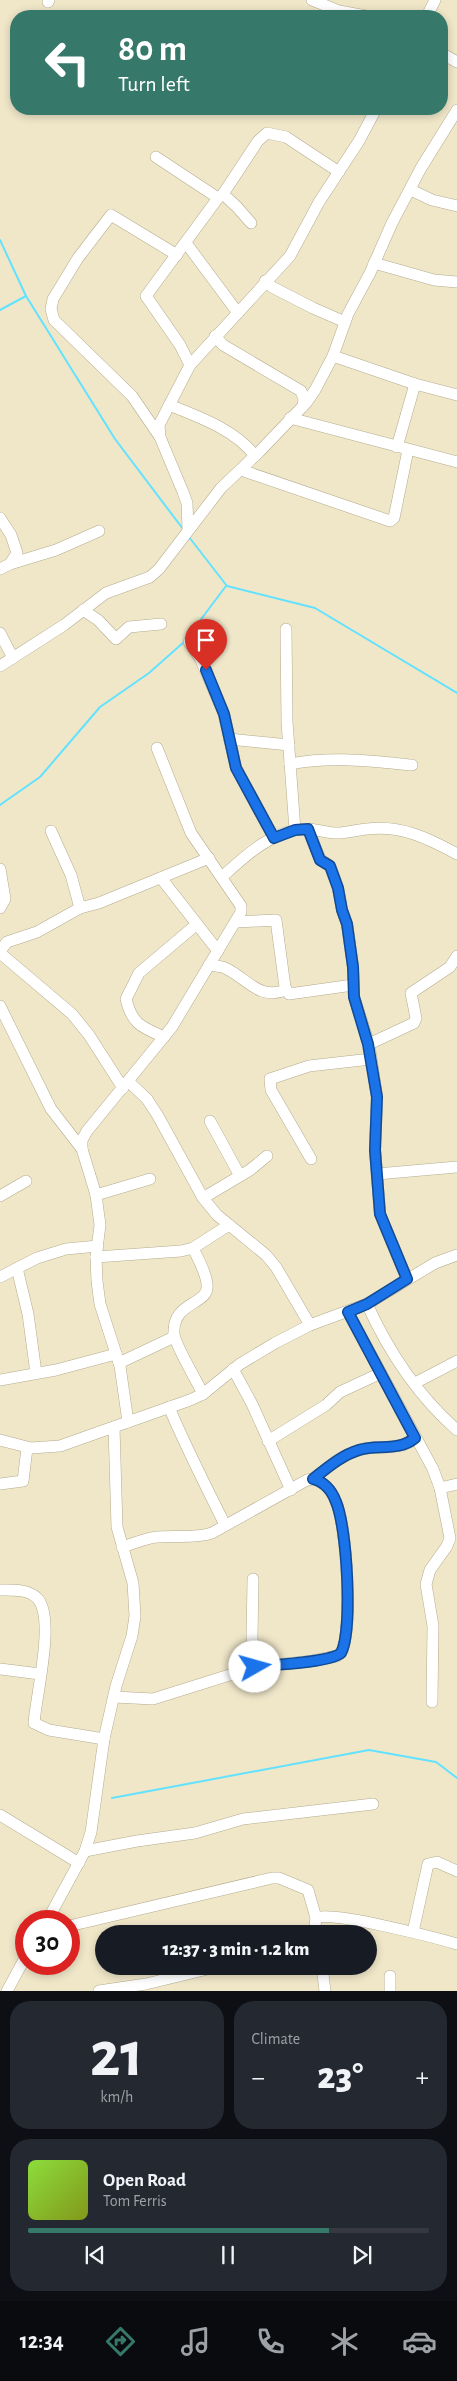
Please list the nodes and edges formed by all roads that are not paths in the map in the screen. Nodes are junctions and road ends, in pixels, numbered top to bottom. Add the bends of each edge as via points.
1 (312, 0) edge
2 (328, 10) edge
3 (457, 110) edge
4 (373, 115) edge
5 (451, 131) edge
6 (156, 157) dead end
7 (339, 172) junction
8 (411, 190) junction
9 (220, 196) junction
10 (457, 206) edge
11 (251, 223) dead end
12 (186, 243) junction
13 (176, 255) junction
14 (374, 263) junction
15 (265, 281) junction
16 (457, 282) edge
17 (238, 313) junction
18 (345, 322) junction
19 (214, 336) junction
20 (333, 356) junction
21 (190, 365) junction
22 (415, 384) junction
23 (457, 395) edge
24 (169, 405) junction
25 (303, 406) junction
26 (290, 418) junction
27 (160, 436) junction
28 (402, 448) junction
29 (254, 456) junction
30 (457, 462) edge
31 (241, 470) junction
32 (0, 518) edge
33 (188, 529) junction
34 (99, 531) dead end
35 (5, 566) edge
36 (83, 610) junction
37 (161, 624) dead end
38 (286, 630) dead end
39 (0, 633) edge
40 (189, 642) dead end
41 (13, 658) junction
42 (0, 666) edge
43 (228, 738) junction
44 (289, 745) junction
45 (157, 748) dead end
46 (290, 764) junction
47 (412, 765) dead end
48 (308, 829) junction
49 (295, 830) junction
50 (51, 831) dead end
51 (274, 838) junction
52 (457, 854) edge
53 (209, 858) junction
54 (0, 869) edge
55 (222, 877) junction
56 (161, 878) junction
57 (0, 908) edge
58 (80, 908) junction
59 (237, 922) junction
60 (197, 924) junction
61 (218, 951) junction
62 (0, 952) edge
63 (457, 956) edge
64 (209, 964) junction
65 (353, 985) junction
66 (286, 990) junction
67 (0, 1006) edge
68 (164, 1037) junction
69 (368, 1044) junction
70 (371, 1059) junction
71 (126, 1085) junction
72 (210, 1121) dead end
73 (82, 1149) junction
74 (267, 1156) dead end
75 (311, 1159) dead end
76 (457, 1168) edge
77 (377, 1174) junction
78 (240, 1176) junction
79 (150, 1179) dead end
80 (26, 1181) dead end
81 (96, 1195) junction
82 (0, 1196) edge
83 (203, 1198) junction
84 (229, 1225) junction
85 (193, 1248) junction
86 (97, 1251) junction
87 (457, 1255) edge
88 (17, 1268) junction
89 (0, 1277) edge
90 (407, 1279) junction
91 (367, 1304) junction
92 (348, 1312) junction
93 (310, 1325) junction
94 (174, 1337) junction
95 (117, 1359) junction
96 (457, 1361) edge
97 (232, 1369) junction
98 (36, 1373) junction
99 (380, 1373) junction
100 (0, 1380) edge
101 (415, 1383) junction
102 (203, 1394) junction
103 (169, 1407) junction
104 (128, 1422) junction
105 (454, 1425) edge
106 (114, 1427) junction
107 (415, 1438) junction
108 (0, 1440) edge
109 (268, 1441) junction
110 (27, 1448) junction
111 (313, 1479) junction
112 (0, 1484) edge
113 (457, 1484) edge
114 (440, 1488) junction
115 (291, 1490) junction
116 (225, 1525) junction
117 (453, 1538) edge
118 (122, 1547) junction
119 (253, 1580) dead end
120 (0, 1590) edge
121 (255, 1667) junction
122 (0, 1669) edge
123 (40, 1674) junction
124 (114, 1698) junction
125 (432, 1702) dead end
126 (104, 1739) junction
127 (373, 1804) dead end
128 (0, 1815) edge
129 (85, 1851) junction
130 (79, 1863) junction
131 (457, 1871) edge
132 (52, 1910) edge
133 (316, 1918) junction
134 (80, 1923) edge
135 (315, 1925) edge
136 (412, 1932) junction
137 (457, 1944) edge
138 (16, 1975) edge
139 (189, 1975) edge
140 (323, 1975) edge
141 (390, 1976) dead end
142 (148, 1987) edge
143 (7, 1991) edge
144 (99, 1991) edge
145 (325, 1991) edge
146 (390, 1991) edge

1 - 2 street
3 - 5 street
4 - 7 street
5 - 8 street via 421,168
6 - 9 street
7 - 9 street via 286,137 267,133
7 - 15 street via 290,256
8 - 10 street via 432,200
8 - 14 street
9 - 11 street via 237,206
9 - 12 street
12 - 13 street
12 - 17 street
13 - 21 street via 146,296
13 - 27 street via 111,215 78,258 53,299 51,309 54,320 132,396
14 - 16 street via 434,280
14 - 18 street
15 - 17 street
15 - 18 street
17 - 19 street
18 - 20 street
19 - 21 street
19 - 25 street via 301,391
20 - 22 street
20 - 25 street
21 - 24 street
22 - 23 street
22 - 28 street
24 - 27 street via 160,425
24 - 29 street via 201,418 242,442
25 - 26 street
26 - 28 street
26 - 29 street
27 - 33 street via 185,497
28 - 30 street
28 - 31 street via 394,518 390,522
29 - 31 street
31 - 33 street via 221,488
32 - 35 street via 17,553
33 - 36 street via 150,577 106,593
34 - 35 street via 56,550
36 - 37 street via 116,639 129,628
36 - 41 street
38 - 44 street
39 - 41 street
40 - 43 street via 212,683 224,714
41 - 42 street
43 - 44 street
43 - 51 street via 236,768
44 - 46 street
45 - 53 street via 191,833
46 - 47 street via 338,759
46 - 49 street
48 - 49 street
48 - 52 street via 340,833 392,828 409,831
48 - 65 street via 320,860 330,866 338,888 349,932
49 - 51 street
50 - 58 street via 71,875
51 - 55 street via 259,846
53 - 55 street
53 - 56 street
54 - 57 street via 5,899
55 - 59 street via 241,906
56 - 58 street
56 - 60 street
58 - 62 street via 37,932 7,942
59 - 61 street
59 - 66 street via 272,919 278,922
60 - 61 street
60 - 68 street via 139,973 126,999 130,1015 146,1029
61 - 64 street
62 - 71 street via 72,1014
63 - 69 street via 450,967 411,993 414,1023
64 - 66 street via 224,968 267,994
64 - 68 street
65 - 66 street via 292,994
65 - 69 street
67 - 73 street via 51,1109
68 - 71 street
69 - 70 street
70 - 75 street via 309,1066 270,1079 271,1090
70 - 77 street via 377,1097
71 - 73 street via 87,1131
71 - 83 street via 147,1099
72 - 78 street
73 - 81 street
74 - 78 street
76 - 77 street
77 - 90 street via 382,1221
78 - 83 street
79 - 81 street
80 - 82 street
81 - 86 street via 100,1225
83 - 84 street
84 - 85 street
84 - 93 street via 276,1267
85 - 86 street via 163,1253
85 - 94 street via 207,1280 207,1292 180,1312 174,1325
86 - 88 street via 66,1249
86 - 95 street via 100,1304
87 - 90 street
88 - 89 street
88 - 98 street via 28,1314
90 - 91 street
91 - 92 street
91 - 101 street via 386,1343
92 - 93 street
92 - 99 street
93 - 97 street
94 - 95 street
94 - 102 street
95 - 98 street
95 - 104 street
96 - 101 street
97 - 102 street
97 - 109 street
98 - 100 street
99 - 107 street
99 - 109 street via 340,1392 326,1405
101 - 105 street
102 - 103 street
103 - 104 street
103 - 116 street via 184,1445
104 - 106 street
106 - 110 street via 60,1446
106 - 118 street via 115,1508
107 - 111 street via 400,1446 354,1452
107 - 114 street
108 - 110 street
109 - 115 street
110 - 112 street via 23,1481
111 - 115 street
111 - 121 street via 329,1489 340,1514 349,1587 343,1650 337,1656
113 - 114 street
114 - 117 street
115 - 116 street
116 - 118 street via 199,1537 154,1537
117 - 125 street via 430,1570 426,1584 433,1626
118 - 124 street via 133,1583 135,1616
119 - 121 street
120 - 123 street via 29,1593 41,1604 46,1637
121 - 124 street via 153,1699
122 - 123 street
123 - 126 street via 35,1724 49,1730
124 - 126 street
126 - 129 street via 91,1832
127 - 129 street via 243,1819 195,1833
128 - 130 street
129 - 130 street
130 - 132 street
131 - 136 street via 437,1862 428,1864
133 - 134 street via 308,1890 272,1878
133 - 135 street
133 - 136 street via 325,1916
136 - 137 street
138 - 143 street
139 - 142 street
140 - 145 street
141 - 146 street
142 - 144 street

